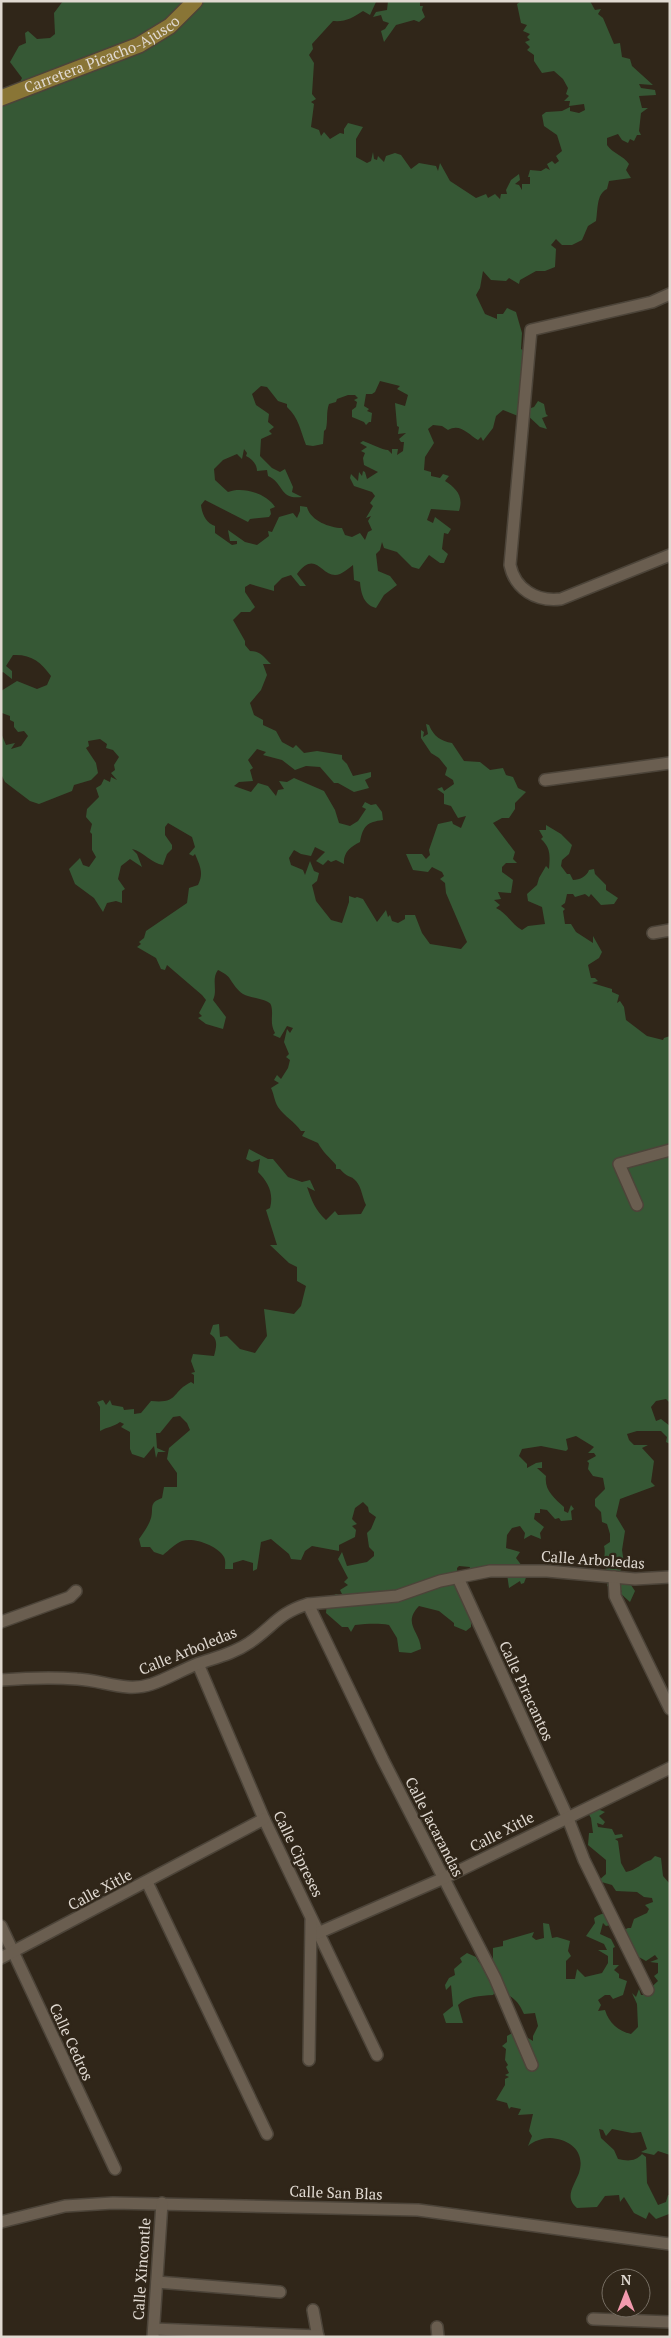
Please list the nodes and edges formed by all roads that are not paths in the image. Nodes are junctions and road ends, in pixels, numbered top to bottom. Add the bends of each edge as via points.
1 (195, 1) edge
2 (1, 98) edge
3 (670, 294) edge
4 (670, 555) edge
5 (670, 763) edge
6 (545, 780) dead end
7 (670, 930) edge
8 (653, 932) dead end
9 (670, 1150) edge
10 (637, 1206) dead end
11 (614, 1577) junction
12 (458, 1578) junction
13 (670, 1578) edge
14 (76, 1591) dead end
15 (308, 1604) junction
16 (1, 1622) edge
17 (198, 1664) junction
18 (2, 1677) edge
19 (670, 1709) edge
20 (670, 1768) edge
21 (567, 1816) junction
22 (264, 1819) junction
23 (444, 1878) junction
24 (147, 1882) junction
25 (311, 1915) junction
26 (1, 1926) edge
27 (318, 1933) junction
28 (13, 1953) junction
29 (1, 1958) edge
30 (648, 1990) dead end
31 (377, 2055) dead end
32 (309, 2060) dead end
33 (532, 2065) dead end
34 (267, 2134) dead end
35 (115, 2169) dead end
36 (162, 2203) junction
37 (1, 2222) edge
38 (670, 2244) edge
39 (156, 2282) junction
40 (280, 2292) dead end
41 (313, 2310) dead end
42 (594, 2319) dead end
43 (670, 2322) edge
44 (153, 2333) edge
45 (318, 2336) edge

1 - 2 main road, Carretera Picacho-Ajusco via 170,26 140,45
3 - 4 street via 652,302 531,330 510,565 512,576 519,585 535,597 548,601 561,599
5 - 6 street
7 - 8 street
9 - 10 street via 619,1164
11 - 12 street, Calle Arboledas via 547,1571 490,1571
11 - 13 street, Calle Arboledas
11 - 19 street via 615,1596
12 - 15 street, Calle Arboledas via 397,1596
12 - 21 street, Calle Piracantos
14 - 16 street via 70,1597
15 - 17 street, Calle Arboledas via 284,1613 249,1643
15 - 23 street, Calle Jacarandas
17 - 18 street, Calle Arboledas via 137,1688 120,1688 78,1679
17 - 22 street, Calle Cipreses
20 - 21 street, Calle Xitle
21 - 23 street, Calle Xitle
21 - 30 street, Calle Piracantos via 584,1860
22 - 24 street, Calle Xitle
22 - 25 street, Calle Cipreses
23 - 27 street, Calle Xitle
23 - 33 street, Calle Jacarandas via 495,1978
24 - 28 street, Calle Xitle
24 - 34 street
25 - 27 street, Calle Cipreses
25 - 32 street
26 - 28 street, Calle Cedros
27 - 31 street, Calle Cipreses
28 - 29 street, Calle Xitle
28 - 35 street, Calle Cedros
36 - 37 street, Calle San Blas via 64,2206
36 - 38 street, Calle San Blas via 418,2210
36 - 39 street, Calle Xincontle
39 - 40 street
39 - 44 street, Calle Xincontle
41 - 45 street
42 - 43 street
44 - 45 street

